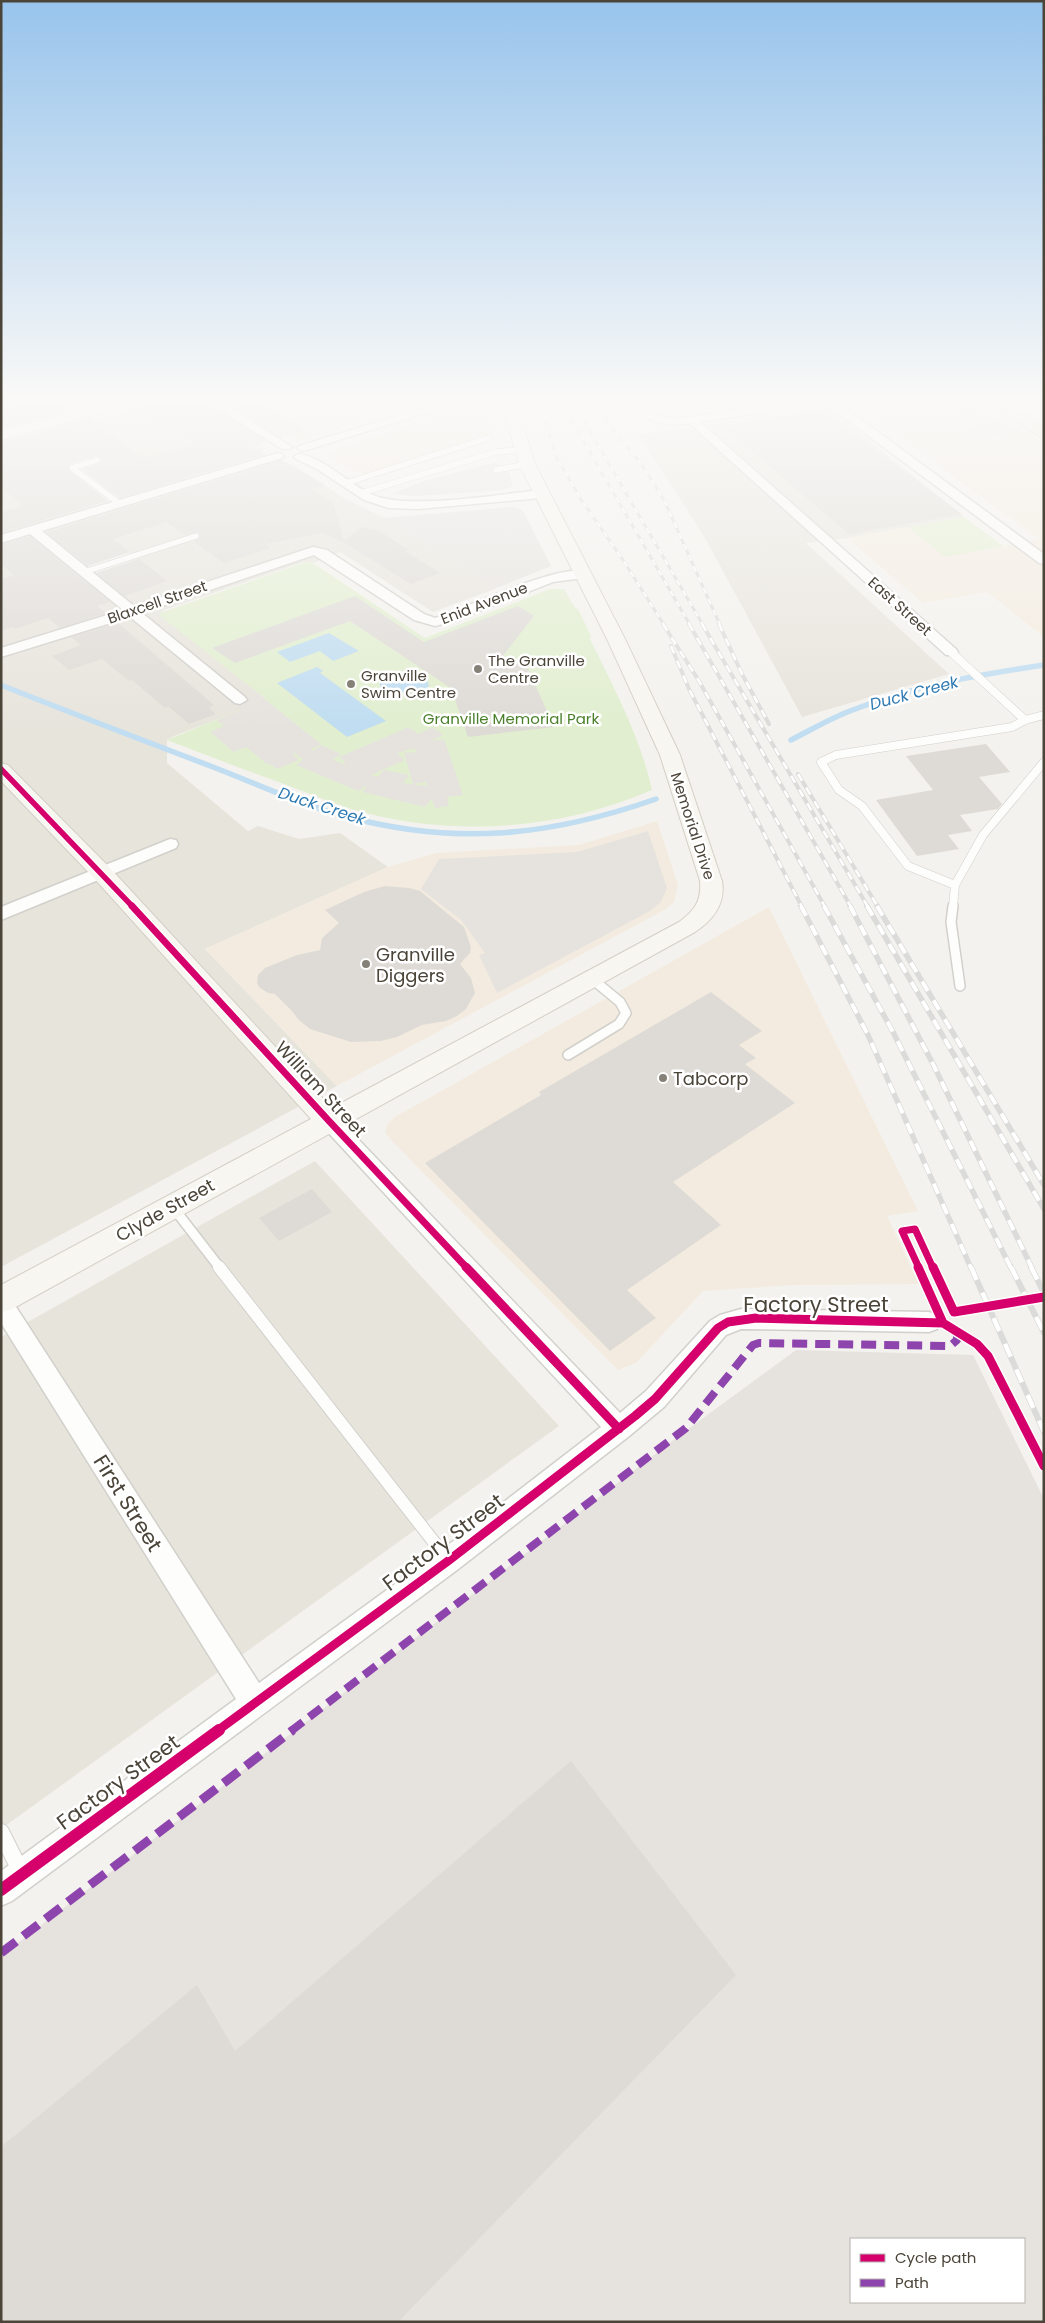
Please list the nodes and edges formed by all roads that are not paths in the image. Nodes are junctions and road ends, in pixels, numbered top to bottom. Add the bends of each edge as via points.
1 (92, 512) edge
2 (551, 512) edge
3 (795, 512) edge
4 (979, 512) edge
5 (33, 530) junction
6 (196, 536) dead end
7 (1, 539) edge
8 (313, 552) joint
9 (1044, 560) edge
10 (84, 572) junction
11 (583, 574) junction
12 (131, 611) junction
13 (951, 652) joint
14 (1, 653) edge
15 (240, 700) dead end
16 (1044, 715) edge
17 (1025, 720) junction
18 (1044, 762) edge
19 (1, 769) edge
20 (170, 844) dead end
21 (101, 872) junction
22 (955, 885) junction
23 (1, 914) edge
24 (591, 978) junction
25 (960, 986) dead end
26 (568, 1055) dead end
27 (330, 1121) junction
28 (172, 1206) junction
29 (1, 1302) edge
30 (929, 1322) dead end
31 (619, 1429) junction
32 (448, 1561) junction
33 (255, 1704) junction
34 (1, 1832) edge
35 (12, 1883) edge

1 - 5 street
2 - 11 main road, Memorial Drive
3 - 13 street, East Street
4 - 9 street
5 - 7 street
5 - 10 street
6 - 10 lane
8 - 11 street, Enid Avenue via 322,553 430,621 446,619 550,578
8 - 12 street, Blaxcell Street
10 - 12 street
11 - 24 main road, Memorial Drive via 670,755 713,894 708,907 692,923
12 - 14 street, Blaxcell Street
12 - 15 street
13 - 17 lane
16 - 17 lane
17 - 22 lane via 1012,728 836,755 821,762 839,790 862,806 908,866
18 - 22 lane via 979,839
19 - 21 main road, William Street
20 - 21 street
21 - 23 street
21 - 27 main road, William Street
22 - 25 lane via 951,922
24 - 26 lane via 620,1002 626,1013 619,1024
24 - 27 main road, Memorial Drive
27 - 28 main road, Clyde Street
27 - 31 street, William Street
28 - 29 main road, Clyde Street
28 - 32 lane
29 - 33 street, First Street
30 - 31 street, Factory Street via 756,1318 728,1322 710,1335 655,1399
31 - 32 street, Factory Street
32 - 33 street, Factory Street
33 - 35 street, Factory Street
34 - 35 lane

